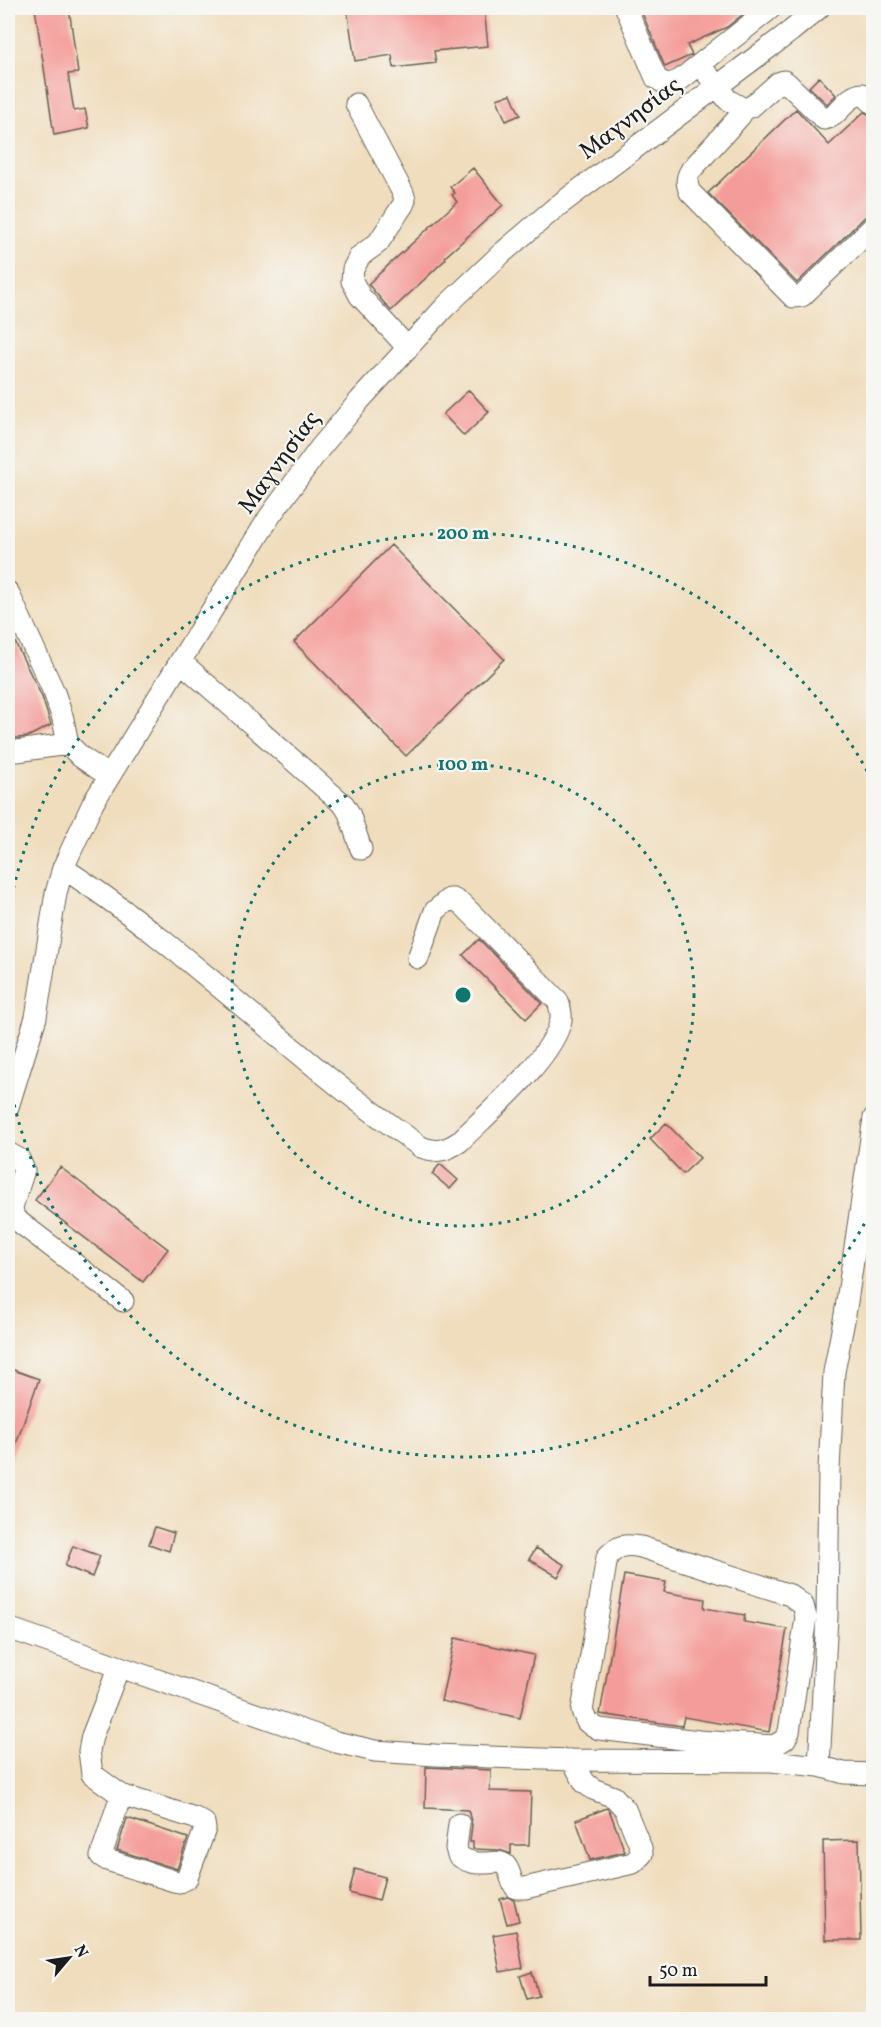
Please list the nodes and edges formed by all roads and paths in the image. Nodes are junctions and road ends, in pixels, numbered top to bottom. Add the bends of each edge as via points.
1 (626, 8) edge
2 (771, 8) edge
3 (819, 8) edge
4 (701, 63) junction
5 (717, 86) junction
6 (356, 104) dead end
7 (873, 104) edge
8 (744, 109) junction
9 (873, 226) edge
10 (408, 348) junction
11 (8, 592) edge
12 (181, 662) junction
13 (68, 744) junction
14 (9, 752) edge
15 (108, 776) junction
16 (361, 849) dead end
17 (63, 868) junction
18 (418, 958) dead end
19 (8, 1107) edge
20 (873, 1118) edge
21 (8, 1153) edge
22 (123, 1301) dead end
23 (8, 1628) edge
24 (119, 1667) junction
25 (772, 1754) junction
26 (572, 1760) junction
27 (819, 1766) junction
28 (873, 1774) edge
29 (121, 1795) junction
30 (459, 1824) dead end

1 - 4 street via 656,78 671,85
2 - 4 street
3 - 5 street, Μαγνησίας
4 - 5 street
5 - 8 street via 728,100
5 - 10 street, Μαγνησίας via 555,208 445,307
6 - 10 street via 405,200 378,243 360,256 352,281 360,296
7 - 8 street via 863,94 857,94 824,119 784,81
8 - 9 street via 692,170 687,184 690,192 793,297 802,296
10 - 12 street, Μαγνησίας via 320,448 270,516
11 - 13 street via 54,692
12 - 15 street, Μαγνησίας
12 - 16 street via 344,805
13 - 14 street
13 - 15 street
15 - 17 street, Μαγνησίας
17 - 18 street via 214,982 341,1088 421,1147 435,1152 459,1142 527,1074 548,1048 559,1026 561,1010 558,1001 453,899 435,911
17 - 19 street, Μαγνησίας via 36,1017
20 - 27 street via 834,1372
21 - 22 street via 19,1159 24,1170 12,1207 14,1218
23 - 24 street
24 - 26 street via 336,1742 375,1751
24 - 29 street via 88,1751 92,1774
25 - 25 street via 789,1732 806,1617 803,1605 790,1595 641,1547 617,1546 607,1557 582,1712 587,1722 599,1729
25 - 26 street
25 - 27 street
26 - 30 street via 585,1783 614,1797 625,1809 642,1854 633,1863 516,1888 499,1862 471,1863 458,1855
27 - 28 street via 844,1773
29 - 29 street via 204,1823 187,1878 174,1881 101,1856

